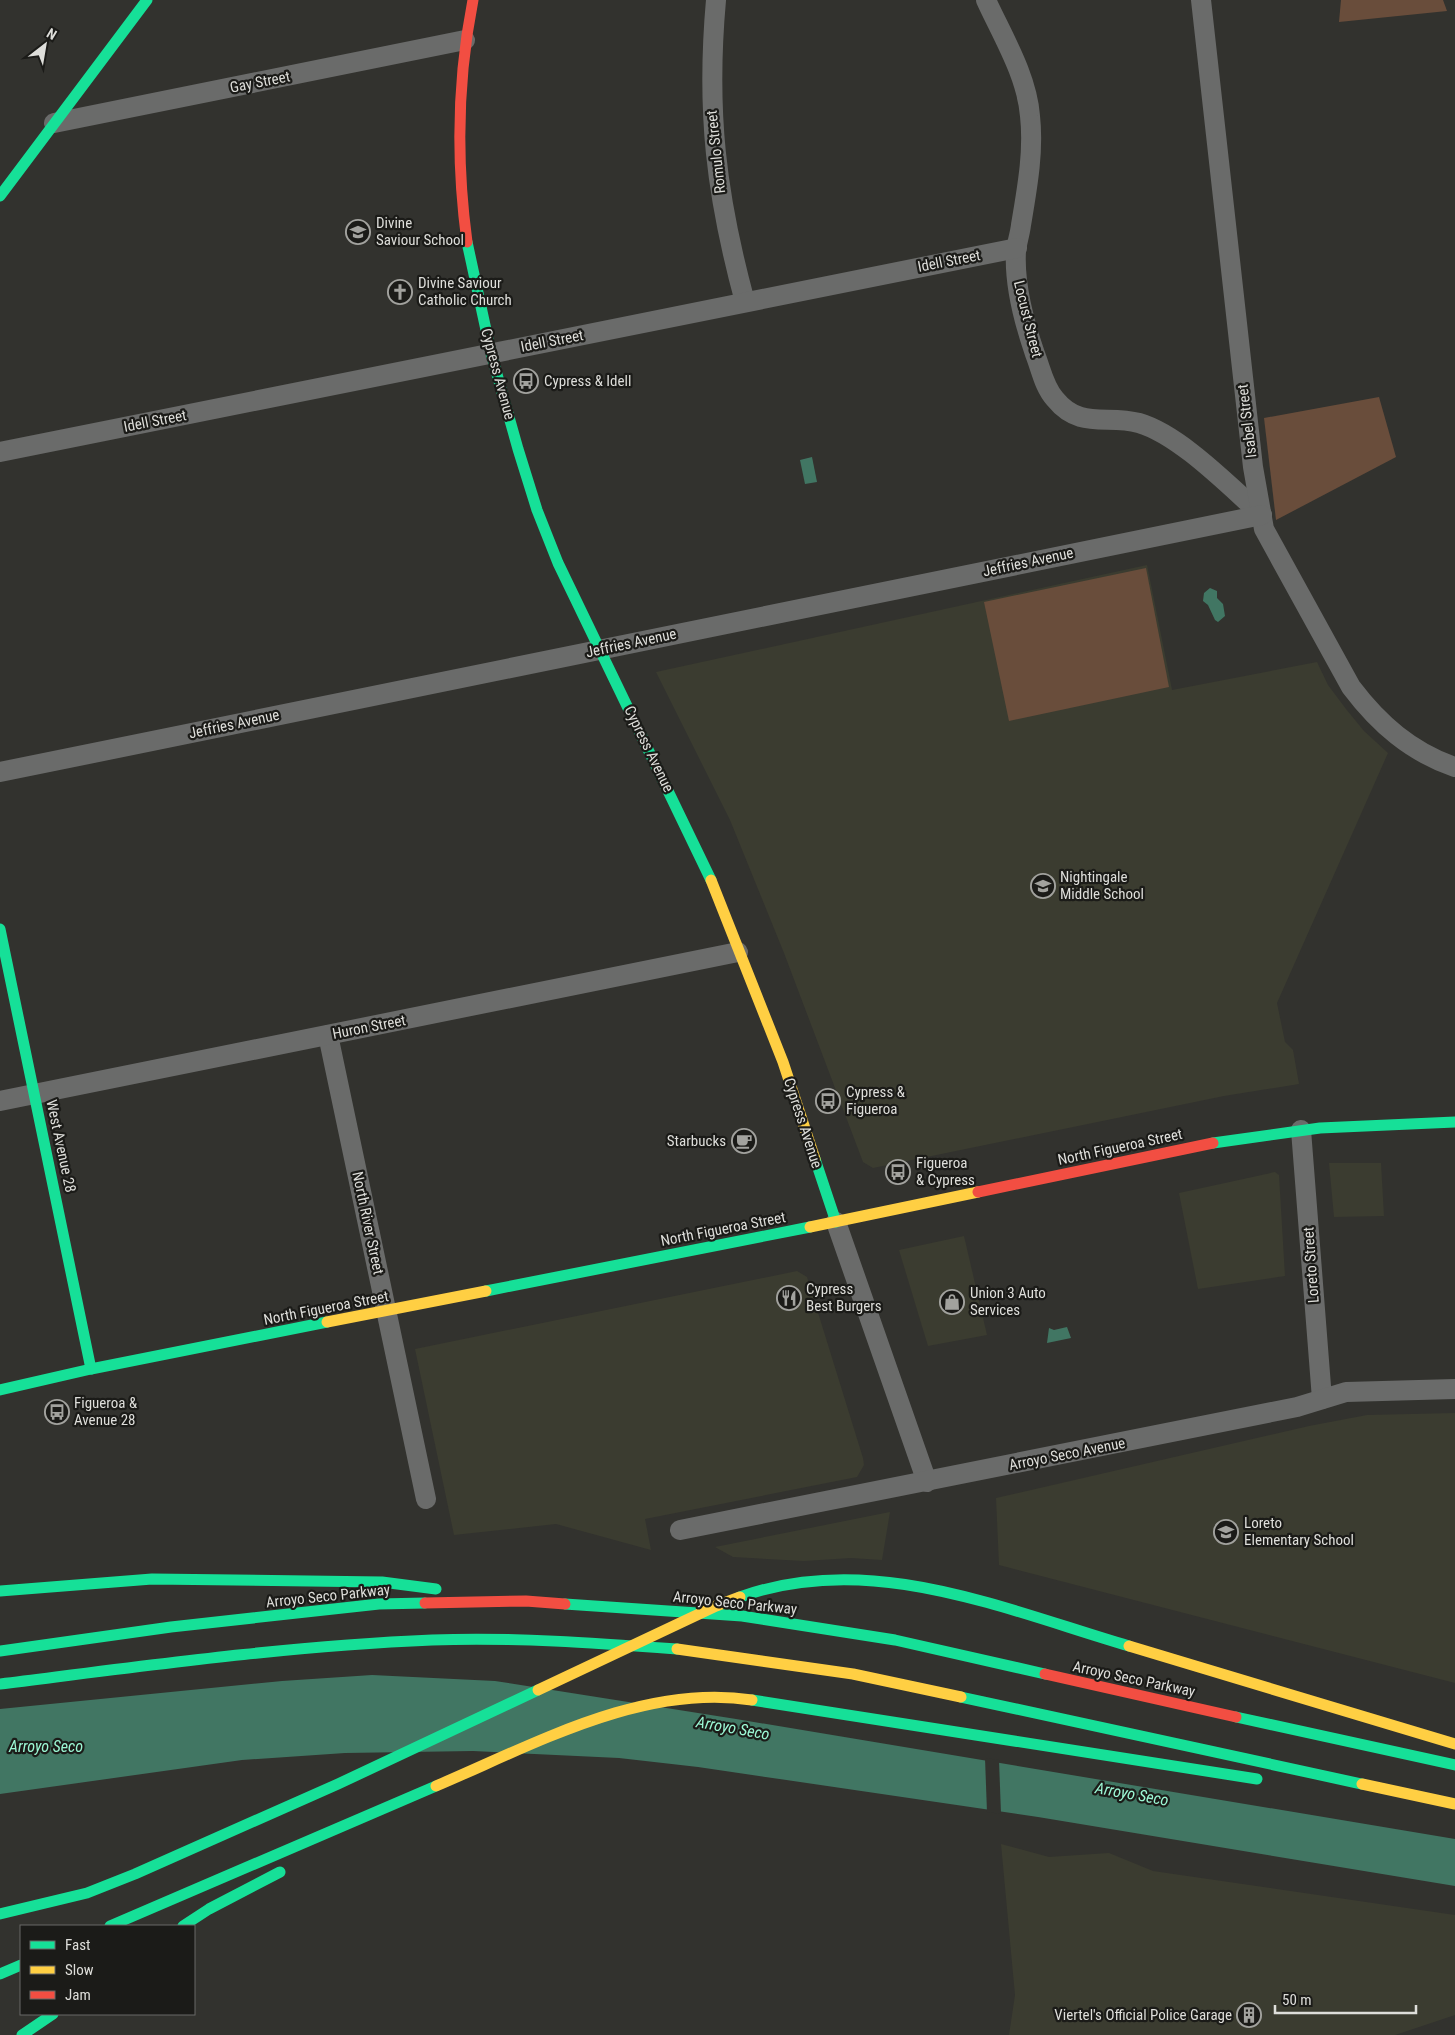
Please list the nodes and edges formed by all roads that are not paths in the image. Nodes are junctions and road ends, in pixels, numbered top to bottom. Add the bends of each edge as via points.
1 (146, 0) edge
2 (473, 0) edge
3 (716, 0) edge
4 (986, 0) edge
5 (1201, 0) edge
6 (466, 40) junction
7 (54, 123) junction
8 (0, 196) edge
9 (1017, 248) junction
10 (744, 302) junction
11 (491, 353) junction
12 (0, 452) edge
13 (1262, 515) junction
14 (600, 649) junction
15 (1455, 767) edge
16 (0, 772) edge
17 (0, 929) edge
18 (738, 952) junction
19 (328, 1035) junction
20 (35, 1093) junction
21 (0, 1100) edge
22 (1455, 1122) edge
23 (1301, 1130) junction
24 (836, 1222) junction
25 (386, 1312) junction
26 (91, 1369) junction
27 (1455, 1389) edge
28 (0, 1390) edge
29 (1322, 1399) junction
30 (928, 1482) junction
31 (426, 1499) dead end
32 (680, 1530) dead end
33 (0, 1591) edge
34 (526, 1601) junction
35 (0, 1650) edge
36 (0, 1684) edge
37 (1455, 1744) edge
38 (1455, 1765) edge
39 (1272, 1781) dead end
40 (1349, 1793) dead end
41 (1455, 1804) edge
42 (1455, 1810) edge
43 (360, 1820) junction
44 (316, 1850) dead end
45 (292, 1865) dead end
46 (29, 1908) junction
47 (0, 1909) edge
48 (0, 1914) edge
49 (112, 1925) edge
50 (185, 1925) edge
51 (20, 1965) edge
52 (0, 1974) edge
53 (52, 2015) edge
54 (22, 2035) edge

1 - 7 main road
2 - 6 main road, Cypress Avenue
3 - 10 street, Romulo Street via 711,91 713,141 728,239
4 - 9 street, Locust Street via 1027,91 1030,115 1030,167
5 - 13 street, Isabel Street via 1252,457
6 - 7 street, Gay Street
6 - 11 main road, Cypress Avenue via 458,149 462,205 468,249
7 - 8 main road
9 - 10 street, Idell Street
9 - 13 street, Locust Street via 1019,292 1031,342 1054,399 1080,417 1095,421 1136,422 1154,428 1176,441
10 - 11 street, Idell Street
11 - 12 street, Idell Street
11 - 14 main road, Cypress Avenue via 537,510 558,563
13 - 14 street, Jeffries Avenue
13 - 15 street, Isabel Street via 1264,529 1351,688 1388,729 1414,748
14 - 16 street, Jeffries Avenue
14 - 18 main road, Cypress Avenue via 704,864
17 - 20 main road, West Avenue 28
18 - 19 street, Huron Street
18 - 24 main road, Cypress Avenue via 783,1062
19 - 20 street, Huron Street
19 - 25 street, North River Street
20 - 21 street, Huron Street
20 - 26 main road, West Avenue 28
22 - 23 main road, North Figueroa Street via 1396,1122
23 - 24 main road, North Figueroa Street via 1239,1138
23 - 29 street, Loreto Street
24 - 25 main road, North Figueroa Street
24 - 30 street, Cypress Avenue
25 - 26 main road, North Figueroa Street
25 - 31 street, North River Street
26 - 28 main road, North Figueroa Street
27 - 29 street, Arroyo Seco Avenue via 1346,1392
29 - 30 street, Arroyo Seco Avenue via 1288,1409
30 - 32 street, Arroyo Seco Avenue
33 - 34 main road via 152,1579 382,1582
34 - 35 main road, Arroyo Seco Parkway via 378,1604
34 - 38 main road, Arroyo Seco Parkway via 742,1616 895,1640
36 - 41 main road via 257,1651 433,1640 579,1642 682,1649 853,1674
37 - 46 main road via 926,1587 859,1579 821,1579 783,1585 716,1606 182,1854 87,1893
39 - 43 main road via 734,1697 679,1698 622,1710
40 - 42 main road
43 - 44 main road
43 - 49 main road
45 - 50 main road
46 - 47 main road
46 - 48 main road
51 - 52 main road
53 - 54 main road

